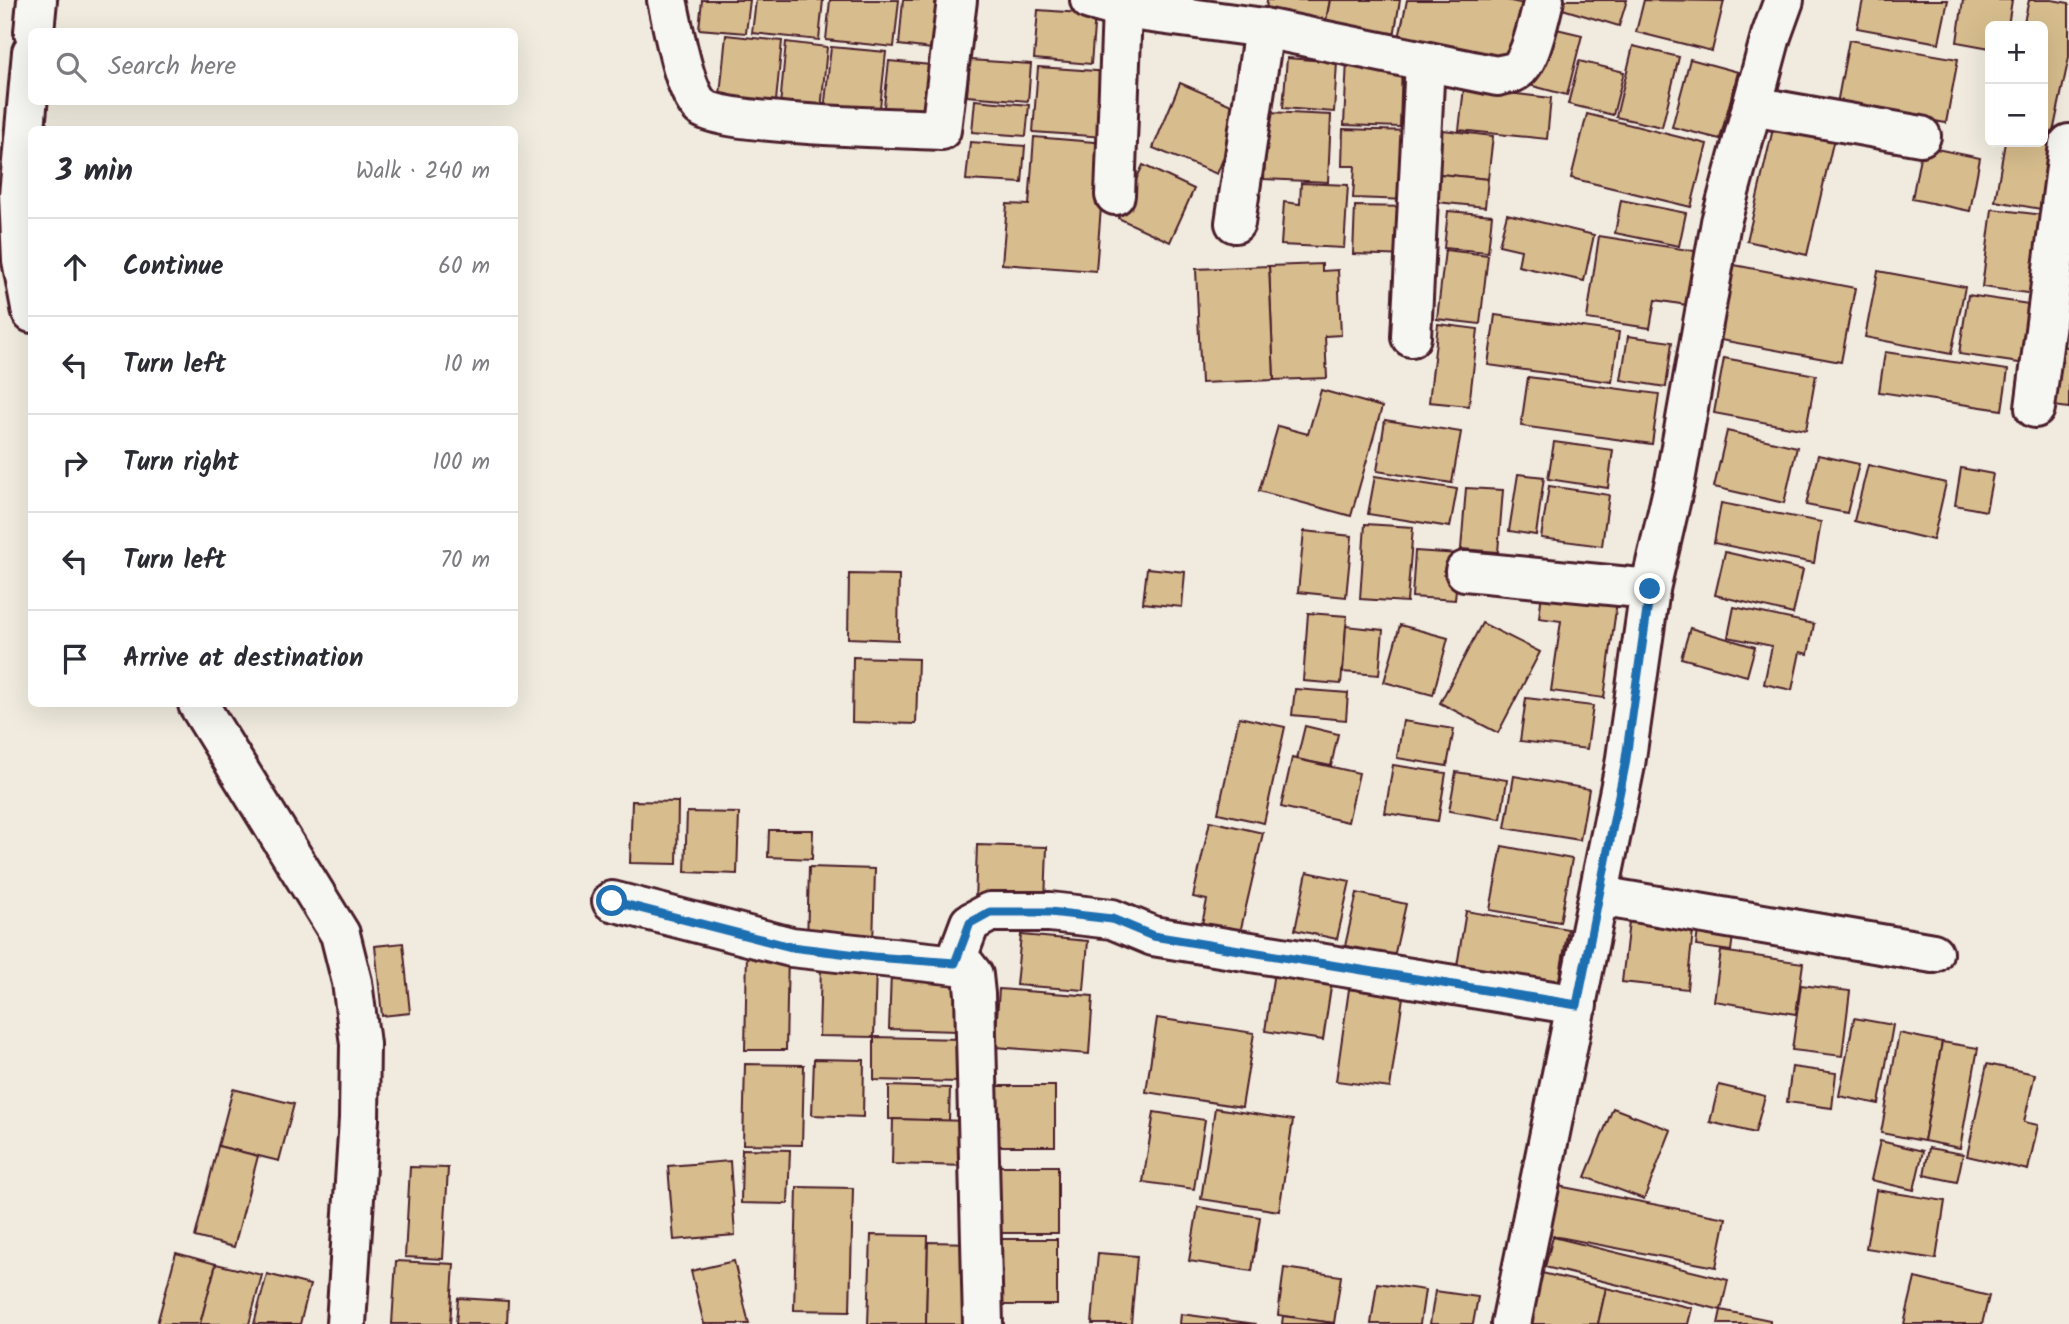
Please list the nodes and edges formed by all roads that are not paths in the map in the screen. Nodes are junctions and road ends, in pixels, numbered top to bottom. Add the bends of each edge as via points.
1 (37, 0) edge
2 (667, 0) edge
3 (957, 0) edge
4 (1544, 0) edge
5 (1784, 0) edge
6 (1105, 3) edge
7 (1251, 18) edge
8 (34, 28) edge
9 (1424, 62) junction
10 (28, 96) edge
11 (1752, 106) junction
12 (1921, 135) dead end
13 (2067, 167) edge
14 (1115, 195) dead end
15 (1235, 223) dead end
16 (28, 292) edge
17 (2059, 318) edge
18 (1411, 337) dead end
19 (2035, 408) dead end
20 (1465, 571) dead end
21 (1650, 589) junction
22 (200, 707) edge
23 (1599, 896) junction
24 (612, 901) dead end
25 (1933, 953) dead end
26 (955, 963) junction
27 (1577, 1005) junction
28 (346, 1324) edge
29 (983, 1324) edge
30 (1511, 1324) edge

1 - 8 street
2 - 3 street via 689,88 707,111 787,123 941,130
4 - 9 street via 1531,48 1515,72 1497,76
5 - 11 street
6 - 7 street
6 - 14 street
7 - 9 street
7 - 15 street
9 - 18 street
10 - 16 street via 19,195
11 - 12 street
11 - 21 street via 1721,222 1675,481
13 - 17 street
17 - 19 street
20 - 21 street
21 - 23 street via 1625,765
22 - 28 street via 340,934 352,982 360,1044 359,1119
23 - 25 street
23 - 27 street
24 - 26 street via 791,947
26 - 27 street via 970,923 990,912 1050,912 1112,919 1153,936
26 - 29 street via 966,966 973,975 975,994
27 - 30 street

